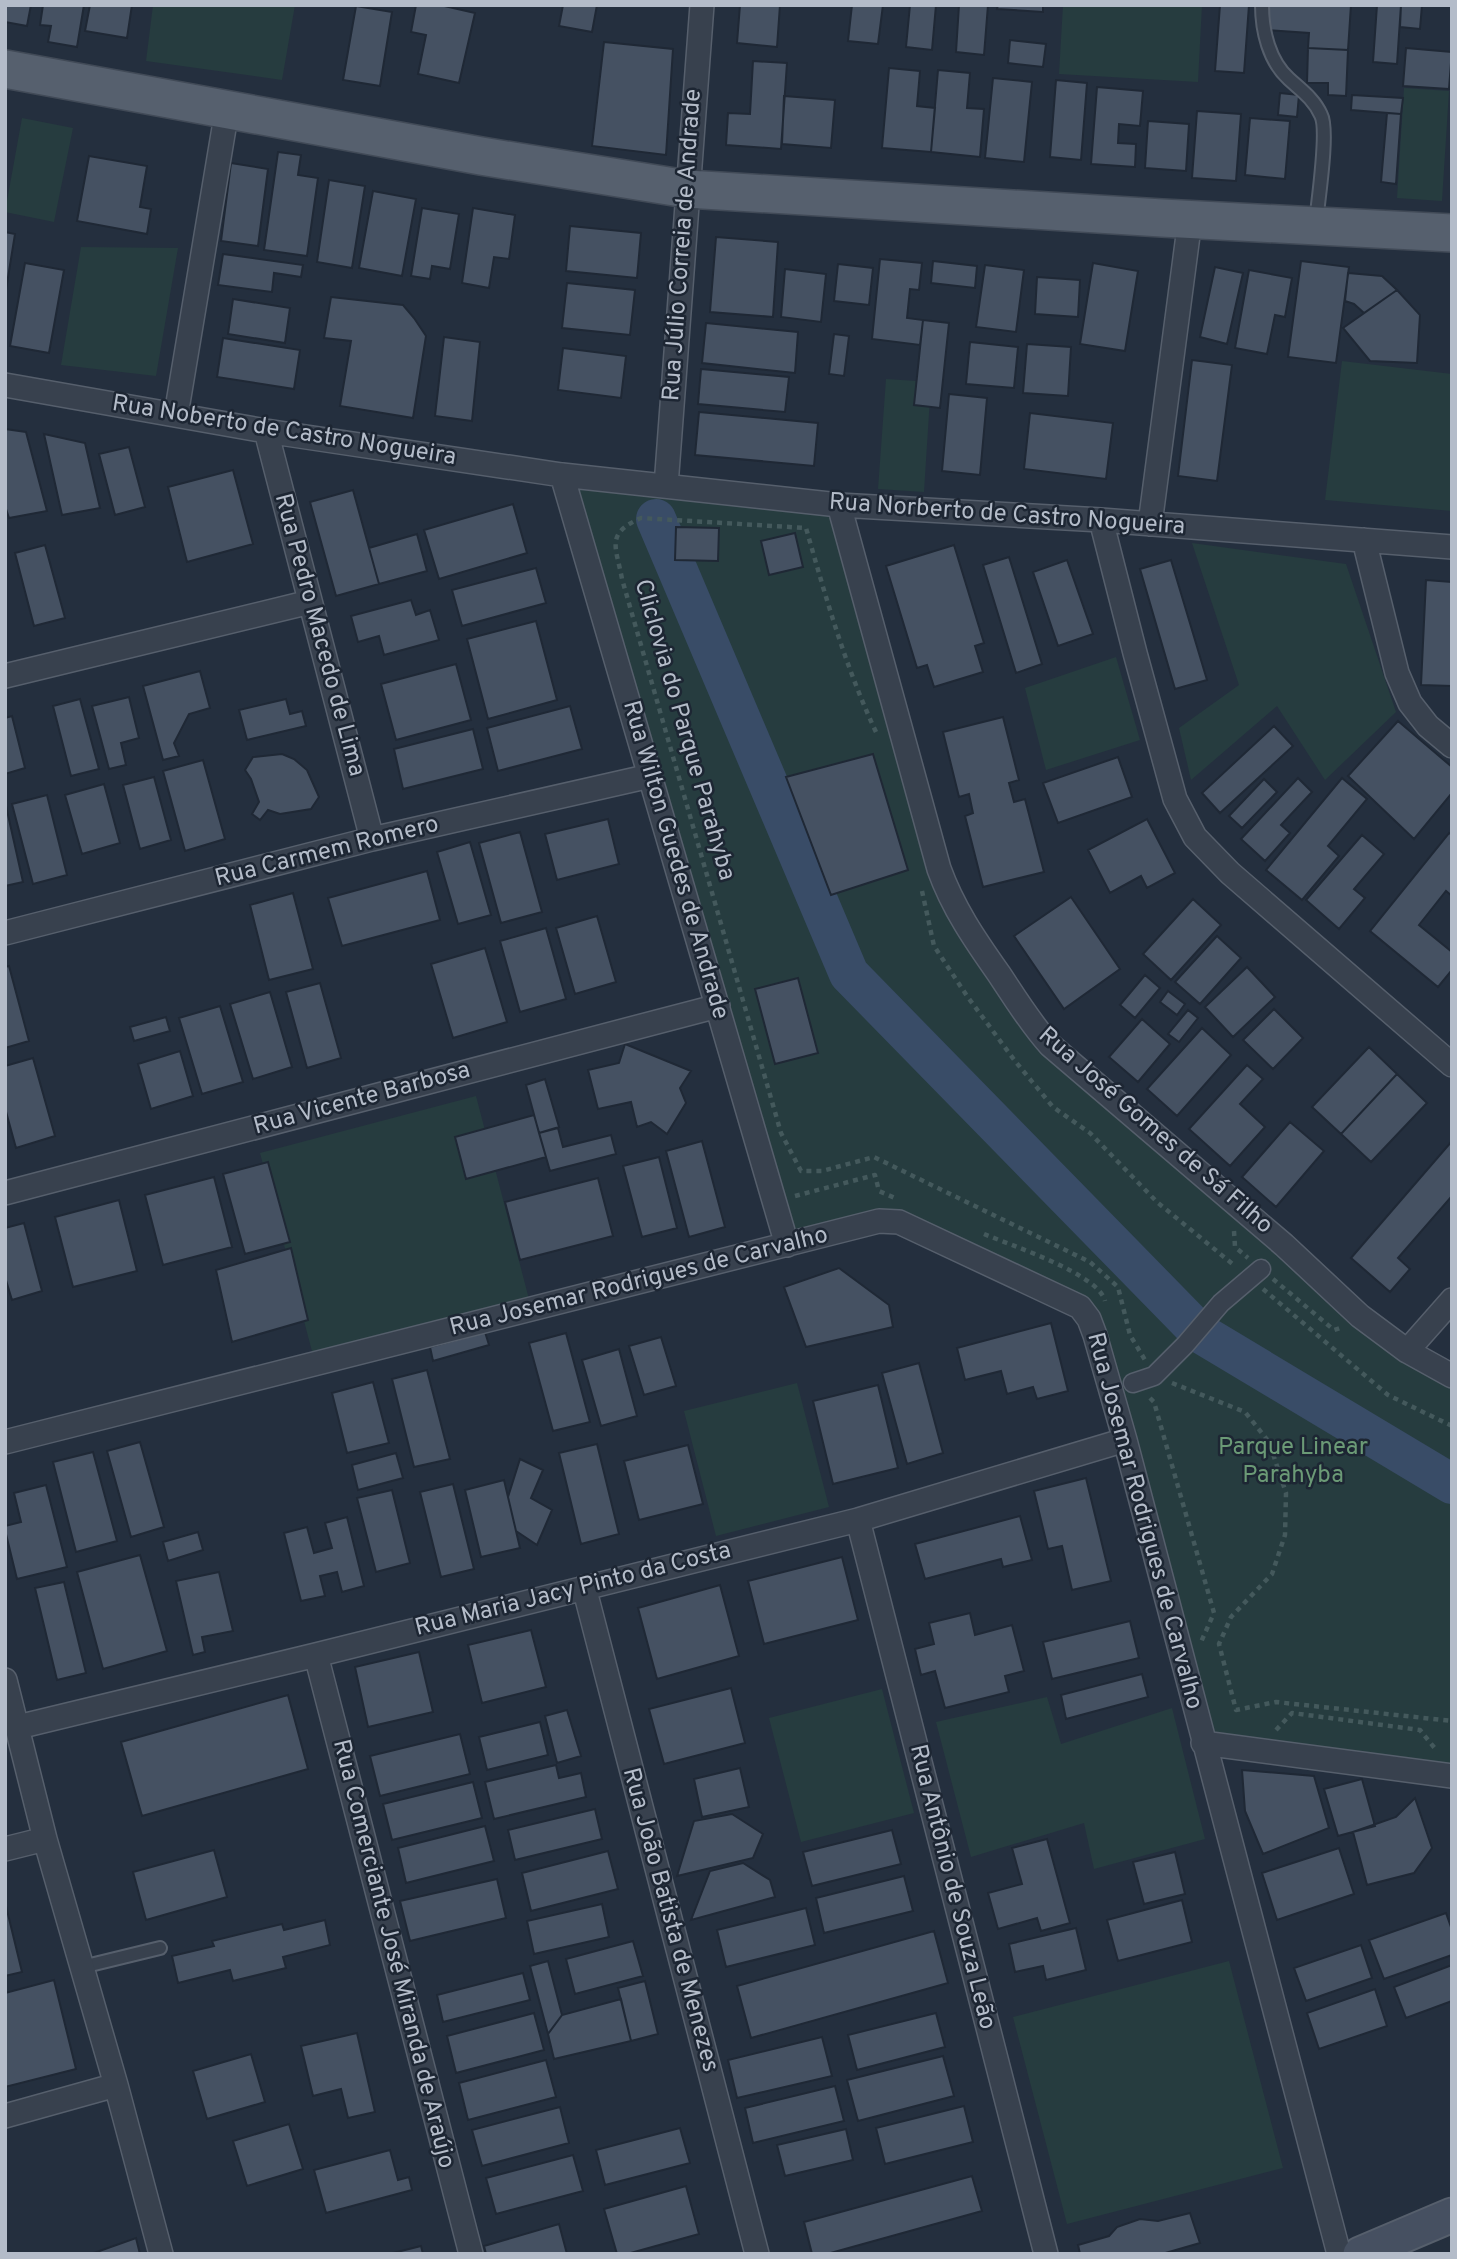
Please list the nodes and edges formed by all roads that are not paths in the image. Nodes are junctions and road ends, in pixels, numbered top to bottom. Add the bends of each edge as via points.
1 (702, 5) edge
2 (1262, 5) edge
3 (5, 69) edge
4 (227, 110) junction
5 (687, 188) junction
6 (1190, 220) junction
7 (1316, 226) junction
8 (1452, 233) edge
9 (5, 385) edge
10 (177, 415) junction
11 (266, 431) junction
12 (562, 475) junction
13 (666, 486) junction
14 (839, 505) junction
15 (1101, 520) junction
16 (1150, 524) junction
17 (1364, 540) junction
18 (1452, 547) edge
19 (310, 602) junction
20 (5, 676) edge
21 (1452, 746) edge
22 (650, 776) junction
23 (372, 839) junction
24 (5, 933) edge
25 (718, 1006) junction
26 (1452, 1065) edge
27 (5, 1193) edge
28 (787, 1245) junction
29 (1256, 1274) road end
30 (1452, 1300) edge
31 (1408, 1351) junction
32 (1452, 1376) edge
33 (1133, 1383) road end
34 (1125, 1440) junction
35 (5, 1443) edge
36 (858, 1520) junction
37 (584, 1587) junction
38 (316, 1655) junction
39 (5, 1680) edge
40 (18, 1727) junction
41 (1203, 1743) junction
42 (1452, 1776) edge
43 (45, 1839) junction
44 (5, 1849) edge
45 (160, 1948) dead end
46 (82, 1968) junction
47 (116, 2085) junction
48 (5, 2116) edge
49 (1452, 2215) edge
50 (161, 2254) edge
51 (471, 2254) edge
52 (757, 2254) edge
53 (1046, 2254) edge
54 (1339, 2254) edge
55 (1360, 2254) edge

1 - 5 street, Rua Júlio Correia de Andrade
2 - 7 lane via 1265,41 1286,77 1307,93 1323,117
3 - 4 main road
4 - 5 main road
4 - 10 street
5 - 6 main road
5 - 13 street, Rua Júlio Correia de Andrade
6 - 7 main road
6 - 16 street
7 - 8 main road
9 - 10 street, Rua Noberto de Castro Nogueira
10 - 11 street, Rua Noberto de Castro Nogueira
11 - 12 street, Rua Noberto de Castro Nogueira
11 - 19 street, Rua Pedro Macedo de Lima
12 - 13 street, Rua Norberto de Castro Nogueira
12 - 22 street, Rua Wilton Guedes de Andrade
13 - 14 street, Rua Norberto de Castro Nogueira
14 - 15 street, Rua Norberto de Castro Nogueira
14 - 31 street, Rua José Gomes de Sá Filho via 939,869 973,937 1050,1045 1360,1315
15 - 16 street, Rua Norberto de Castro Nogueira
15 - 26 street via 1175,799 1195,837 1230,873
16 - 17 street, Rua Norberto de Castro Nogueira
17 - 18 street, Rua Norberto de Castro Nogueira
17 - 21 street via 1397,673 1410,703
19 - 20 street
19 - 23 street, Rua Pedro Macedo de Lima
22 - 23 street, Rua Carmem Romero
22 - 25 street, Rua Wilton Guedes de Andrade
23 - 24 street, Rua Carmem Romero
25 - 27 street, Rua Vicente Barbosa
25 - 28 street, Rua Wilton Guedes de Andrade
28 - 34 street, Rua Josemar Rodrigues de Carvalho via 879,1221 899,1222 1072,1302 1085,1312 1096,1335
28 - 35 street, Rua Josemar Rodrigues de Carvalho
29 - 33 street via 1221,1303 1154,1376
30 - 31 street
31 - 32 street, Rua José Gomes de Sá Filho
34 - 36 street, Rua Maria Jacy Pinto da Costa
34 - 41 street, Rua Josemar Rodrigues de Carvalho
36 - 37 street, Rua Maria Jacy Pinto da Costa
36 - 53 street, Rua Antônio de Souza Leão
37 - 38 street, Rua Maria Jacy Pinto da Costa
37 - 52 street, Rua João Batista de Menezes
38 - 40 street, Rua Maria Jacy Pinto da Costa
38 - 51 street, Rua Comerciante José Miranda de Araújo
39 - 40 street
40 - 43 street
41 - 42 street
41 - 54 street, Rua Josemar Rodrigues de Carvalho
43 - 44 street
43 - 46 street
45 - 46 lane
46 - 47 street
47 - 48 street
47 - 50 street
49 - 55 main road

